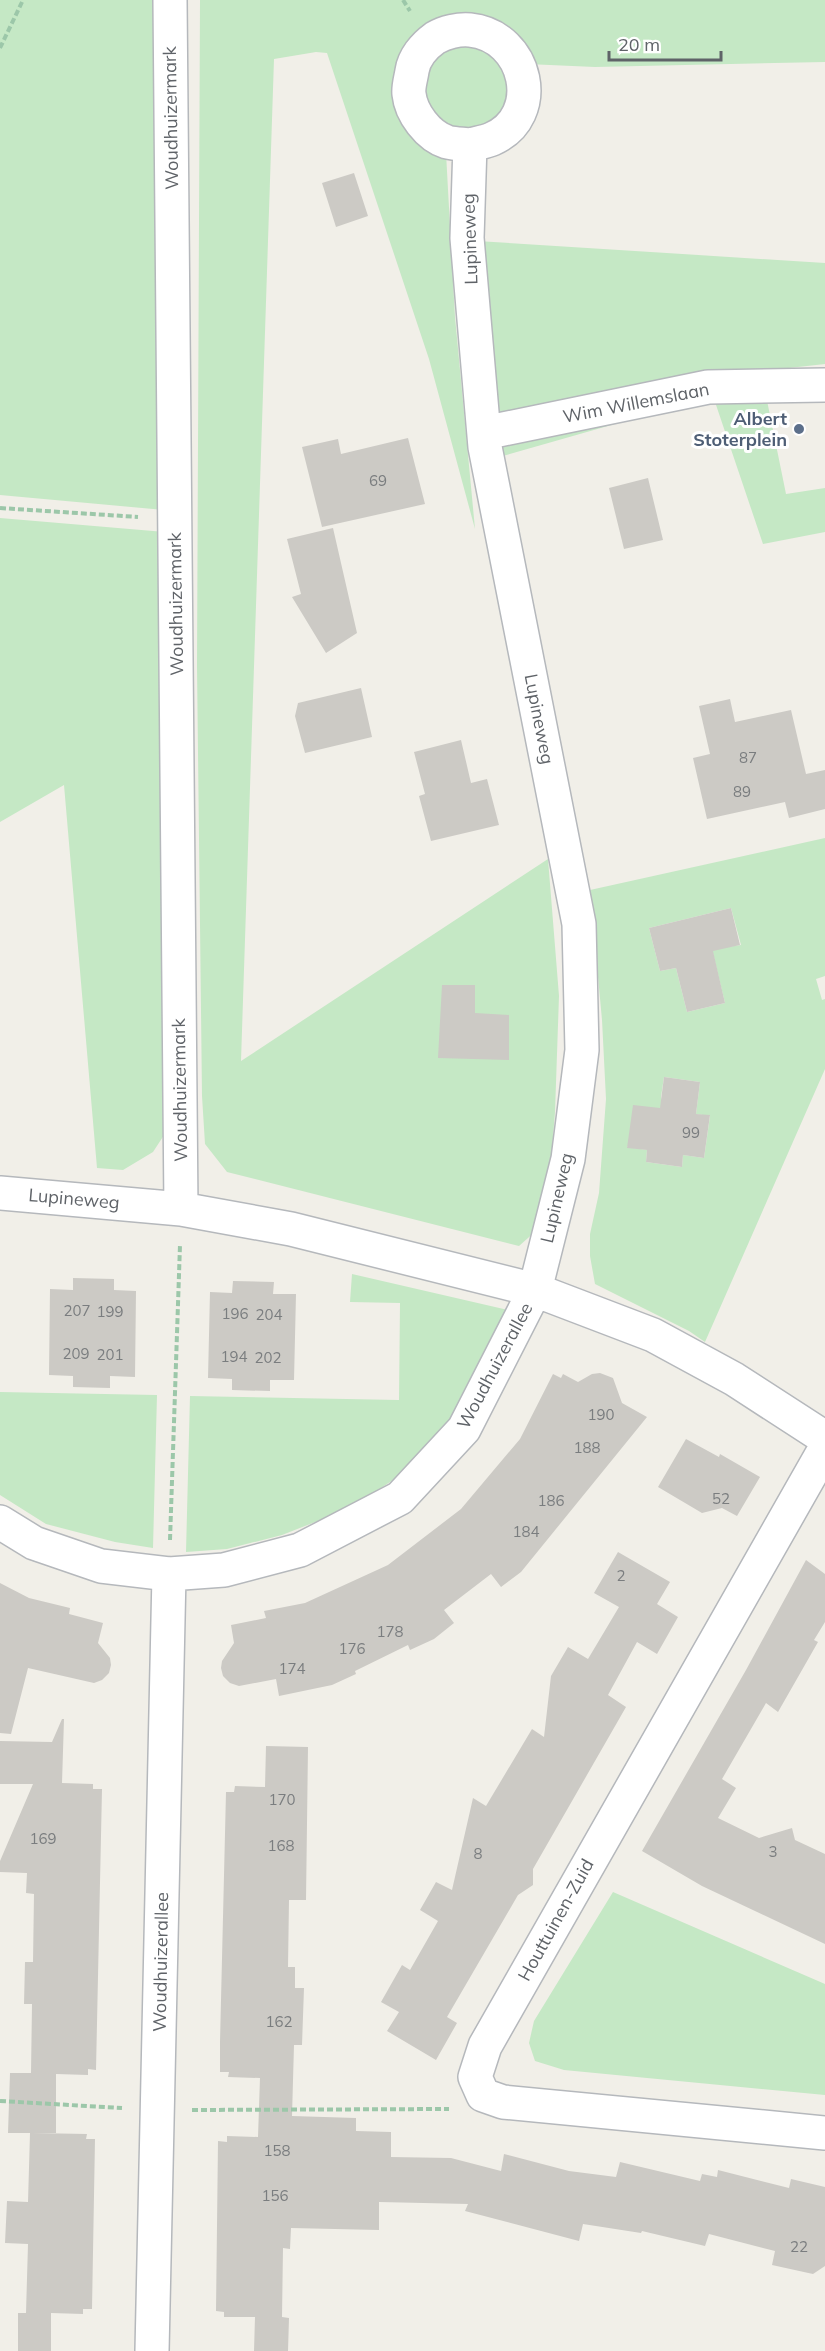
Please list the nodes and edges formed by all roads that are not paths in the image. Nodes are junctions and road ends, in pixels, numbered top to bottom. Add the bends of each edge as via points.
1 (170, 0) edge
2 (470, 145) dead end
3 (825, 385) edge
4 (484, 433) junction
5 (0, 1193) edge
6 (181, 1209) junction
7 (535, 1290) junction
8 (825, 1438) edge
9 (825, 1449) edge
10 (0, 1522) edge
11 (169, 1574) junction
12 (825, 2133) edge
13 (152, 2351) edge

1 - 6 street, Woudhuizermark
2 - 4 street, Lupineweg via 467,238
3 - 4 street, Wim Willemslaan via 708,387
4 - 7 street, Lupineweg via 579,924 582,1050 568,1159
5 - 6 street, Lupineweg
6 - 7 street, Lupineweg via 291,1229
7 - 8 street, Lupineweg via 653,1335 734,1379
7 - 11 street, Woudhuizerallee via 464,1429 400,1498 300,1550 224,1570
9 - 12 street, Houttuinen-Zuid via 485,2046 475,2077 483,2095 503,2102
10 - 11 street, Woudhuizerallee via 34,1543 101,1566
11 - 13 street, Woudhuizerallee

